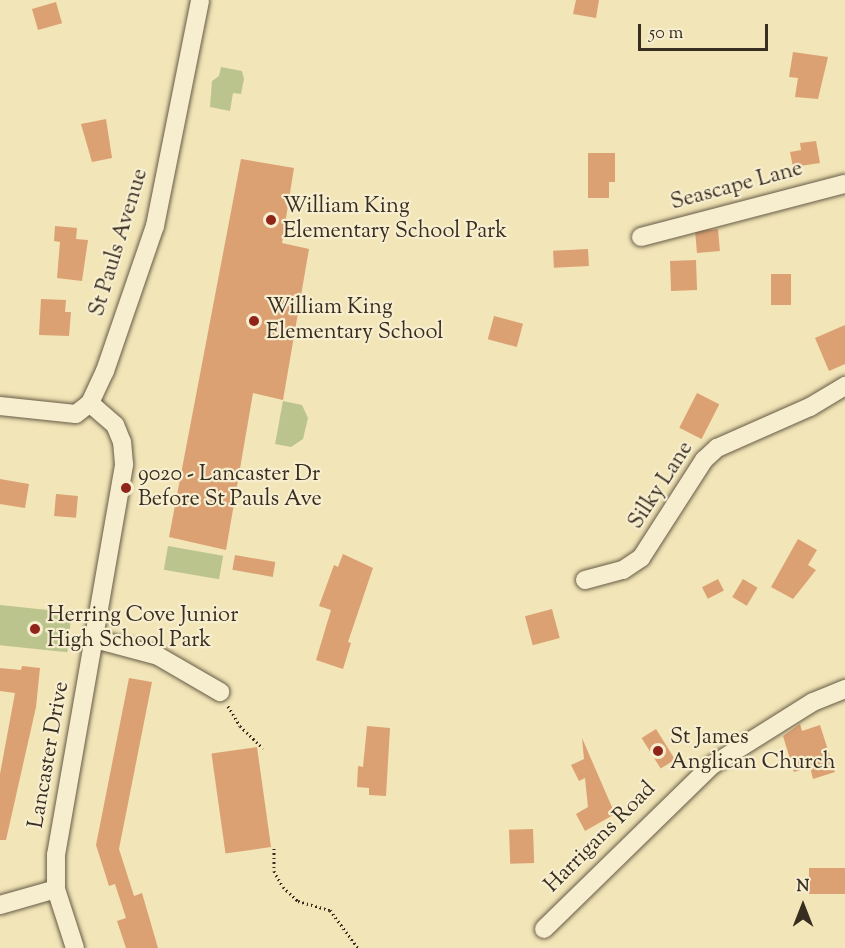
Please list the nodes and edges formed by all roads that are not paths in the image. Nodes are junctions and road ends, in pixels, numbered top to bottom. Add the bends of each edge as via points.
1 (200, 0) edge
2 (845, 184) edge
3 (641, 237) dead end
4 (845, 386) edge
5 (90, 403) junction
6 (0, 406) edge
7 (585, 580) dead end
8 (95, 639) junction
9 (845, 689) edge
10 (220, 692) road end
11 (56, 889) junction
12 (0, 904) edge
13 (544, 929) dead end
14 (75, 948) edge

1 - 5 street, St Pauls Avenue via 155,226 105,371
2 - 3 street, Seascape Lane
4 - 7 street, Silky Lane via 717,448 699,467 646,553 623,570
5 - 6 street via 76,414
5 - 8 street, Lancaster Drive via 115,425 124,464
8 - 10 street via 158,656
8 - 11 street, Lancaster Drive via 56,855
9 - 13 street, Harrigans Road via 813,702 711,766
11 - 12 street
11 - 14 street, Lancaster Drive

